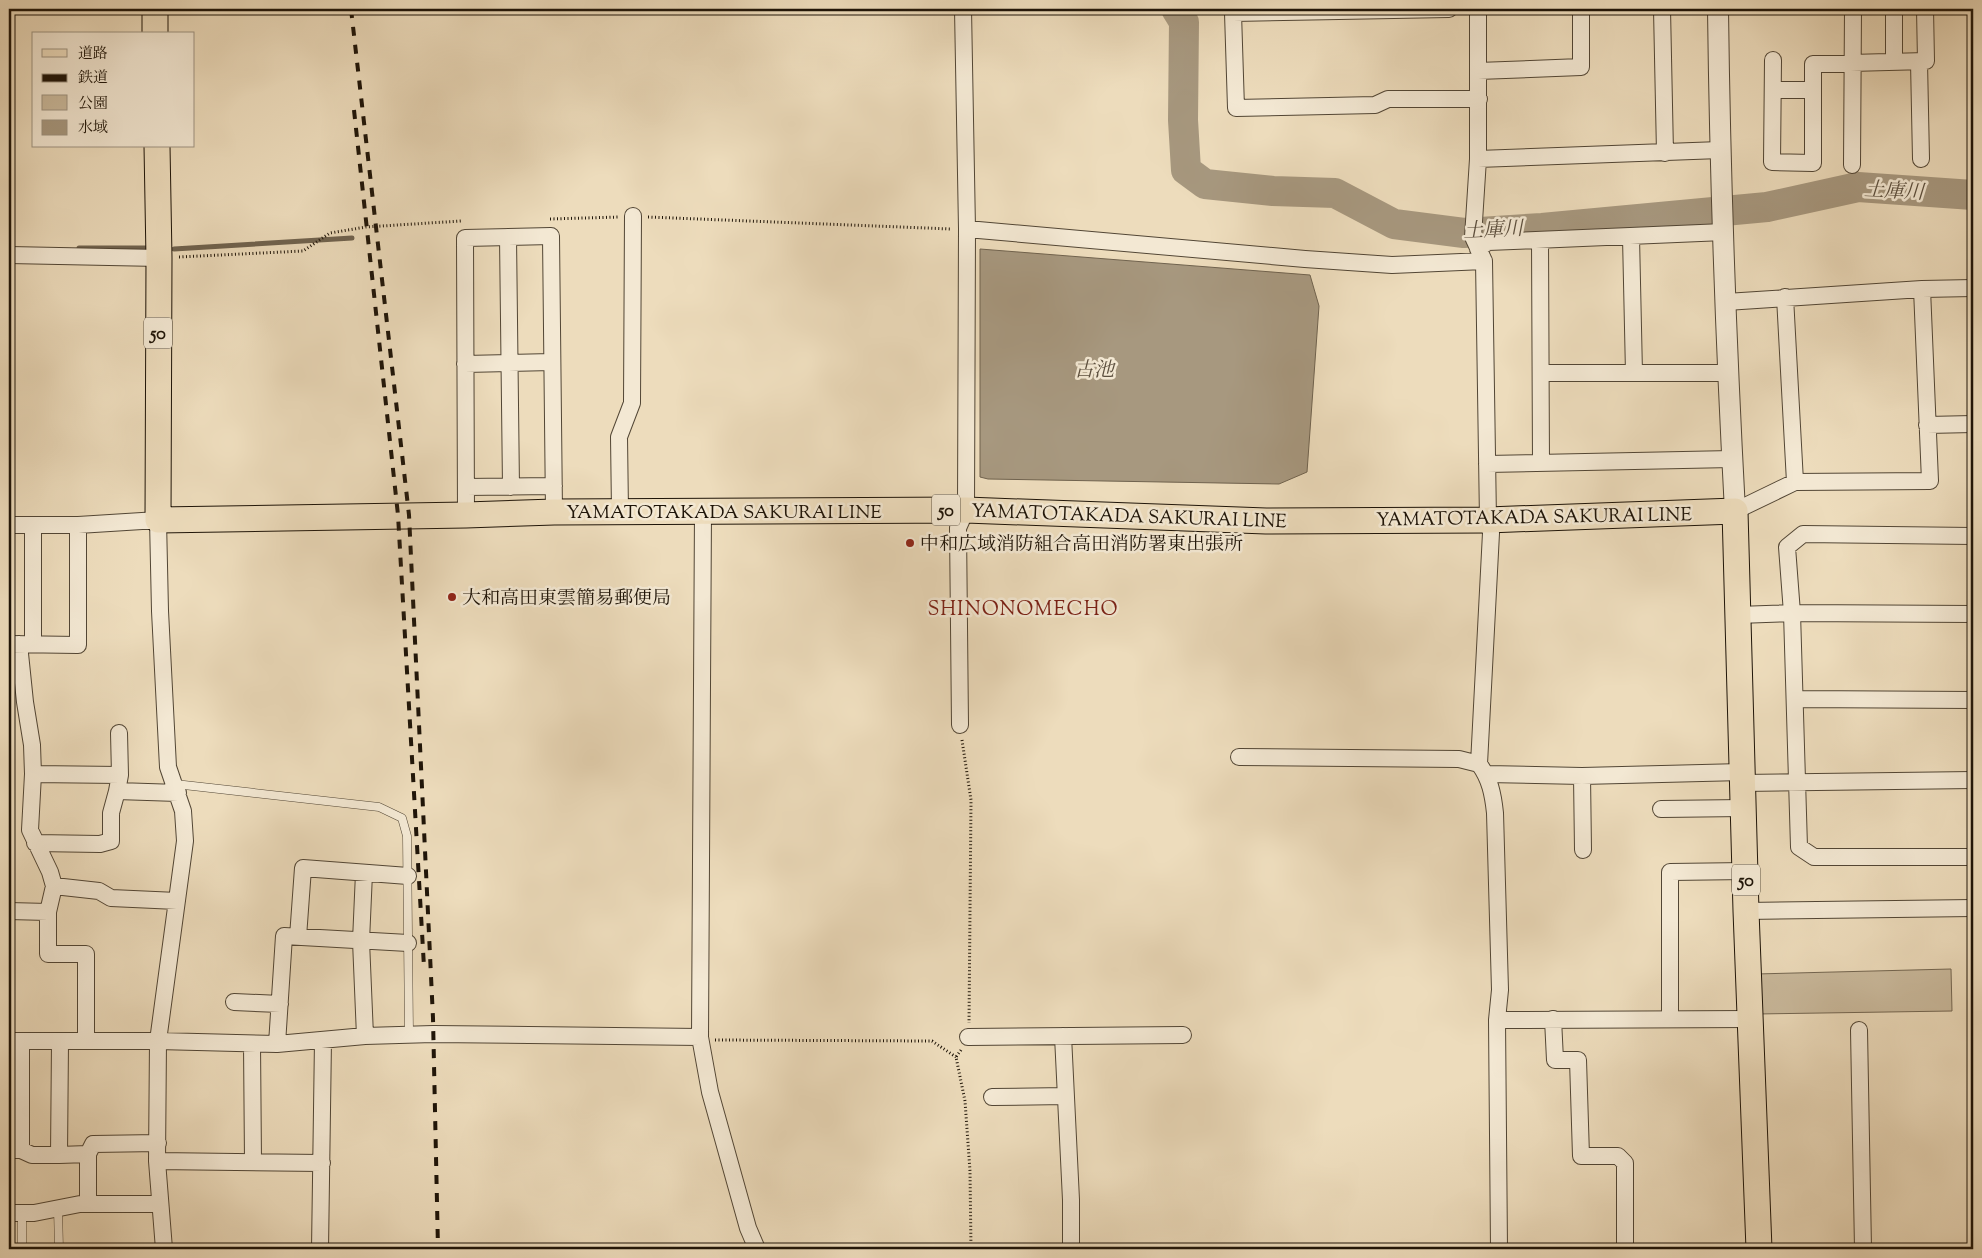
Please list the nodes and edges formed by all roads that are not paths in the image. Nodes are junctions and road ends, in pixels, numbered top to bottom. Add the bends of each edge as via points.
1 (155, 9) edge
2 (1449, 9) edge
3 (1478, 9) edge
4 (1581, 9) edge
5 (1662, 9) edge
6 (1718, 9) edge
7 (1853, 9) edge
8 (1894, 9) edge
9 (1926, 9) edge
10 (963, 13) edge
11 (155, 32) edge
12 (1773, 60) dead end
13 (1853, 62) junction
14 (1894, 62) junction
15 (1918, 62) junction
16 (1478, 71) junction
17 (1772, 90) junction
18 (1813, 90) junction
19 (1479, 99) junction
20 (157, 148) edge
21 (1720, 151) junction
22 (1665, 153) junction
23 (1921, 159) dead end
24 (1477, 165) junction
25 (1852, 165) dead end
26 (632, 216) road end
27 (966, 229) junction
28 (1724, 232) junction
29 (508, 237) junction
30 (1631, 237) junction
31 (1540, 240) junction
32 (1478, 249) junction
33 (9, 255) edge
34 (158, 258) junction
35 (1973, 288) edge
36 (1922, 289) junction
37 (1785, 298) junction
38 (1726, 302) junction
39 (552, 362) junction
40 (510, 363) junction
41 (466, 364) junction
42 (1541, 373) junction
43 (1634, 373) junction
44 (1727, 373) junction
45 (1973, 424) edge
46 (1927, 425) junction
47 (1732, 459) junction
48 (1541, 463) junction
49 (1488, 464) junction
50 (1795, 482) junction
51 (511, 486) junction
52 (554, 486) junction
53 (466, 487) junction
54 (966, 510) junction
55 (620, 511) junction
56 (703, 511) junction
57 (1735, 511) junction
58 (554, 512) junction
59 (466, 515) junction
60 (158, 520) junction
61 (1488, 520) junction
62 (9, 525) edge
63 (33, 525) junction
64 (78, 525) junction
65 (1973, 536) edge
66 (1792, 613) junction
67 (1973, 614) edge
68 (1738, 615) junction
69 (20, 644) edge
70 (1795, 699) junction
71 (1973, 700) edge
72 (960, 725) road end
73 (120, 733) dead end
74 (1239, 757) dead end
75 (1483, 769) junction
76 (33, 774) junction
77 (1582, 776) junction
78 (1742, 778) junction
79 (1973, 780) edge
80 (119, 783) junction
81 (1798, 783) junction
82 (176, 789) junction
83 (1743, 808) junction
84 (1661, 809) dead end
85 (35, 843) junction
86 (1583, 850) dead end
87 (1973, 857) edge
88 (1746, 871) junction
89 (364, 873) junction
90 (408, 876) junction
91 (54, 886) junction
92 (177, 901) junction
93 (1973, 908) edge
94 (9, 911) edge
95 (1746, 911) junction
96 (48, 912) junction
97 (298, 937) junction
98 (361, 941) junction
99 (408, 943) junction
100 (234, 1002) dead end
101 (280, 1004) junction
102 (1553, 1019) junction
103 (1670, 1019) junction
104 (1750, 1019) junction
105 (1497, 1020) junction
106 (1859, 1030) dead end
107 (410, 1034) junction
108 (1183, 1035) dead end
109 (365, 1036) junction
110 (1063, 1036) junction
111 (700, 1037) junction
112 (968, 1037) road end
113 (322, 1040) junction
114 (15, 1041) edge
115 (86, 1041) junction
116 (158, 1041) junction
117 (60, 1042) junction
118 (252, 1044) junction
119 (278, 1044) junction
120 (1066, 1096) junction
121 (992, 1097) dead end
122 (158, 1143) junction
123 (15, 1150) edge
124 (88, 1154) junction
125 (59, 1155) junction
126 (157, 1162) junction
127 (253, 1162) junction
128 (322, 1163) junction
129 (88, 1204) junction
130 (160, 1204) junction
131 (58, 1208) junction
132 (15, 1213) edge
133 (22, 1249) edge
134 (59, 1249) edge
135 (164, 1249) edge
136 (320, 1249) edge
137 (757, 1249) edge
138 (1071, 1249) edge
139 (1499, 1249) edge
140 (1625, 1249) edge
141 (1759, 1249) edge
142 (1863, 1249) edge

1 - 11 main road
2 - 19 street via 1233,13 1236,108 1375,105 1388,99
3 - 16 street
4 - 16 street via 1581,66
5 - 22 street
6 - 21 street
7 - 13 street
8 - 14 street
9 - 15 street via 1926,61
10 - 27 street
12 - 17 street
13 - 14 street
13 - 18 street via 1813,64
13 - 25 street
14 - 15 street
15 - 23 street
16 - 19 street
17 - 18 street
17 - 18 street via 1772,162 1813,162
19 - 24 street
20 - 34 main road, 50
21 - 22 street
21 - 28 street
22 - 24 street
24 - 32 street
26 - 55 street via 632,403 619,437
27 - 32 street via 1392,265
27 - 54 street
28 - 30 street
28 - 38 street
29 - 39 street via 551,236
29 - 40 street
29 - 41 street via 465,238
30 - 31 street
30 - 43 street
31 - 32 street via 1488,242
31 - 42 street
32 - 49 street
33 - 34 street
34 - 60 main road, 50
35 - 36 street
36 - 37 street
36 - 46 street
37 - 38 street
37 - 50 street
38 - 44 street
39 - 40 street
39 - 52 street
40 - 41 street
40 - 51 street
41 - 53 street
42 - 43 street
42 - 48 street
43 - 44 street
44 - 47 street
45 - 46 street
46 - 50 street via 1930,481
47 - 48 street
47 - 57 street
48 - 49 street
49 - 61 street
50 - 57 street
51 - 52 street
51 - 53 street
52 - 58 street
53 - 59 street
54 - 56 main road, YAMATOTAKADA SAKURAI LINE / 50
54 - 61 main road, YAMATOTAKADA SAKURAI LINE / 50 via 1266,520
54 - 72 street via 958,528
55 - 56 main road, YAMATOTAKADA SAKURAI LINE / 50
55 - 58 main road, YAMATOTAKADA SAKURAI LINE / 50
56 - 111 street
57 - 61 main road, YAMATOTAKADA SAKURAI LINE / 50
57 - 68 main road, 50
58 - 59 main road, YAMATOTAKADA SAKURAI LINE / 50
59 - 60 main road, YAMATOTAKADA SAKURAI LINE / 50
60 - 64 street
60 - 82 street via 168,767
61 - 75 street via 1491,543
62 - 63 street
63 - 64 street
63 - 69 street
64 - 69 street via 78,645
65 - 66 street via 1803,534 1787,546
66 - 67 street
66 - 68 street
66 - 70 street
68 - 78 main road, 50
69 - 76 street
70 - 71 street
70 - 81 street
73 - 80 street
74 - 75 street via 1459,758
75 - 77 street
75 - 105 street via 1492,786 1496,813 1500,990
76 - 80 street
76 - 85 street via 30,830
77 - 78 street
77 - 86 street
78 - 81 street
78 - 83 main road, 50
79 - 81 street
80 - 82 street
80 - 85 street via 111,813 112,841 100,844
81 - 87 street via 1799,847 1814,857
82 - 90 lane via 379,808 402,818 407,836
82 - 92 street via 183,811 185,840
83 - 84 street
83 - 88 main road, 50
85 - 91 street
88 - 95 main road, 50
88 - 103 street via 1670,872
89 - 90 street
89 - 97 street via 303,868
89 - 98 street
90 - 99 lane
91 - 92 street via 99,890 111,898
91 - 96 street
92 - 116 street
93 - 95 street
94 - 96 street
95 - 104 main road, 50
96 - 115 street via 48,954 86,954
97 - 98 street
97 - 101 street via 284,936
98 - 99 street
98 - 109 street
99 - 107 lane
100 - 101 street
101 - 119 street
102 - 103 street
102 - 105 street
102 - 140 street via 1555,1060 1578,1060 1581,1156 1618,1156 1625,1163
103 - 104 street
104 - 141 main road, 50
105 - 139 street
106 - 142 street
107 - 109 street
107 - 111 street
108 - 110 street
109 - 113 street
110 - 112 street
110 - 120 street
111 - 137 street via 710,1092 748,1228
113 - 119 street
113 - 128 street
114 - 117 street
114 - 123 street
115 - 116 street
115 - 117 street
116 - 118 street
116 - 122 street
117 - 125 street
118 - 119 street
118 - 127 street
120 - 121 street
120 - 138 street
122 - 124 street via 93,1144
122 - 126 street
123 - 125 street via 32,1155
124 - 125 street
124 - 129 street
126 - 127 street
126 - 130 street
127 - 128 street
128 - 136 street
129 - 130 street
129 - 131 street
130 - 135 street
131 - 132 street
131 - 134 lane
132 - 133 lane

